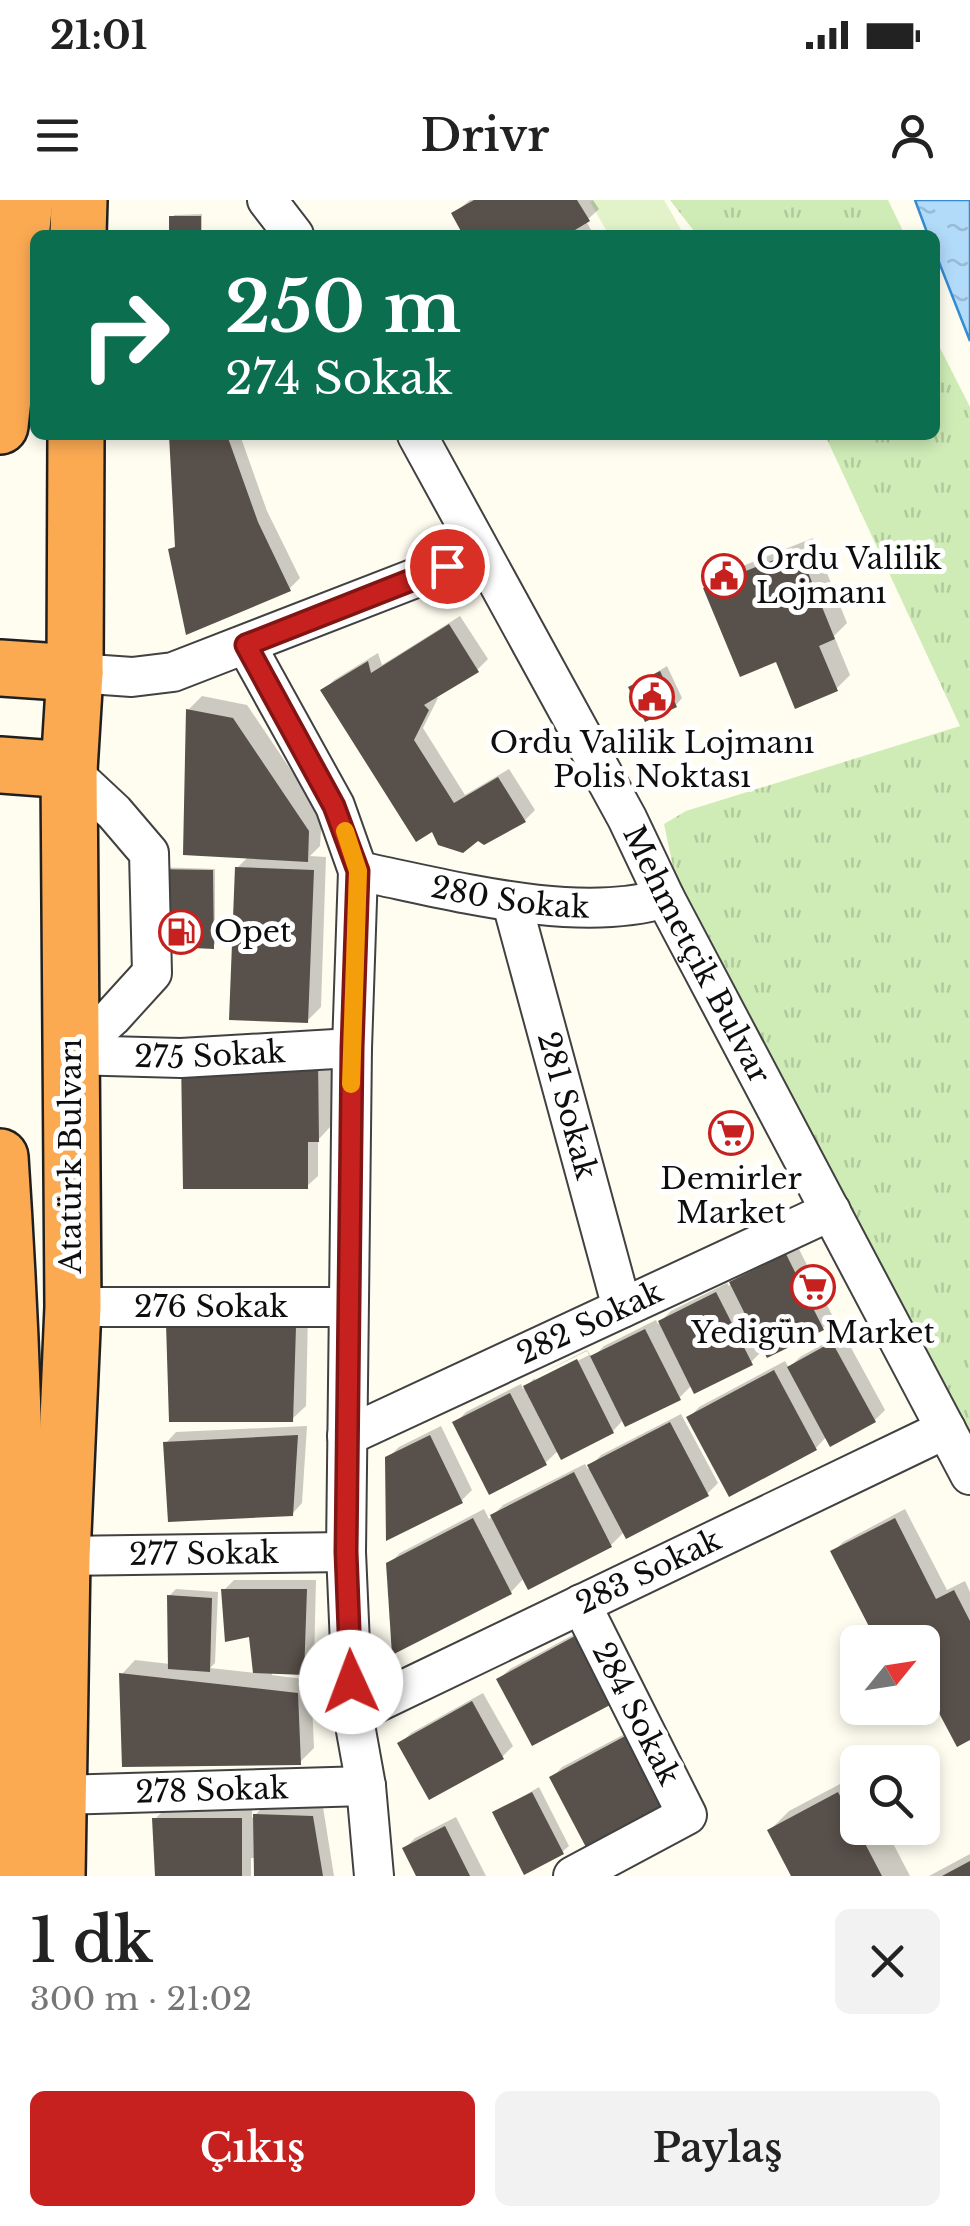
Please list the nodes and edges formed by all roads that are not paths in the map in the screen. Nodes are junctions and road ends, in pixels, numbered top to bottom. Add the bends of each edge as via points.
1 (25, 200) edge
2 (78, 200) edge
3 (267, 200) edge
4 (78, 230) edge
5 (290, 230) edge
6 (0, 426) edge
7 (76, 440) edge
8 (420, 440) edge
9 (480, 553) junction
10 (246, 645) junction
11 (0, 668) edge
12 (75, 673) junction
13 (0, 765) edge
14 (69, 770) junction
15 (358, 871) junction
16 (665, 898) junction
17 (512, 903) junction
18 (352, 1048) junction
19 (70, 1055) junction
20 (0, 1157) edge
21 (831, 1211) junction
22 (73, 1307) junction
23 (348, 1307) junction
24 (622, 1308) junction
25 (6, 1328) edge
26 (946, 1429) junction
27 (347, 1436) junction
28 (970, 1475) edge
29 (346, 1552) junction
30 (62, 1556) junction
31 (582, 1604) junction
32 (10, 1665) edge
33 (353, 1714) junction
34 (366, 1786) junction
35 (60, 1796) junction
36 (16, 1876) edge
37 (57, 1876) edge
38 (374, 1876) edge
39 (573, 1876) edge

1 - 6 highway
2 - 4 highway
3 - 5 street
7 - 12 highway, Atatürk Bulvarı
8 - 9 street, Mehmetçik Bulvar
9 - 10 street
9 - 16 street, Mehmetçik Bulvar
10 - 12 street via 173,672
10 - 15 street via 334,806
11 - 12 highway
12 - 14 highway, Atatürk Bulvarı
13 - 14 highway
14 - 19 highway, Atatürk Bulvarı
14 - 19 street via 149,853 152,974
15 - 17 street, 280 Sokak
15 - 18 street
16 - 17 street, 280 Sokak via 624,907
16 - 21 street, Mehmetçik Bulvar
17 - 24 street, 281 Sokak
18 - 19 street, 275 Sokak via 181,1058
18 - 23 street
19 - 22 highway, Atatürk Bulvarı
20 - 25 highway, Atatürk Bulvarı
21 - 24 street, 282 Sokak
21 - 26 street, Mehmetçik Bulvar
22 - 23 street, 276 Sokak
22 - 30 highway, Atatürk Bulvarı
23 - 27 street
24 - 27 street, 282 Sokak
25 - 32 highway, Atatürk Bulvarı
26 - 28 street, Mehmetçik Bulvar
26 - 31 street, 283 Sokak
27 - 29 street
29 - 30 street, 277 Sokak
29 - 33 street
30 - 35 highway, Atatürk Bulvarı
31 - 33 street, 283 Sokak
31 - 39 street, 284 Sokak via 687,1815
32 - 36 highway, Atatürk Bulvarı
33 - 34 street
34 - 35 street, 278 Sokak
34 - 38 street
35 - 37 highway, Atatürk Bulvarı

